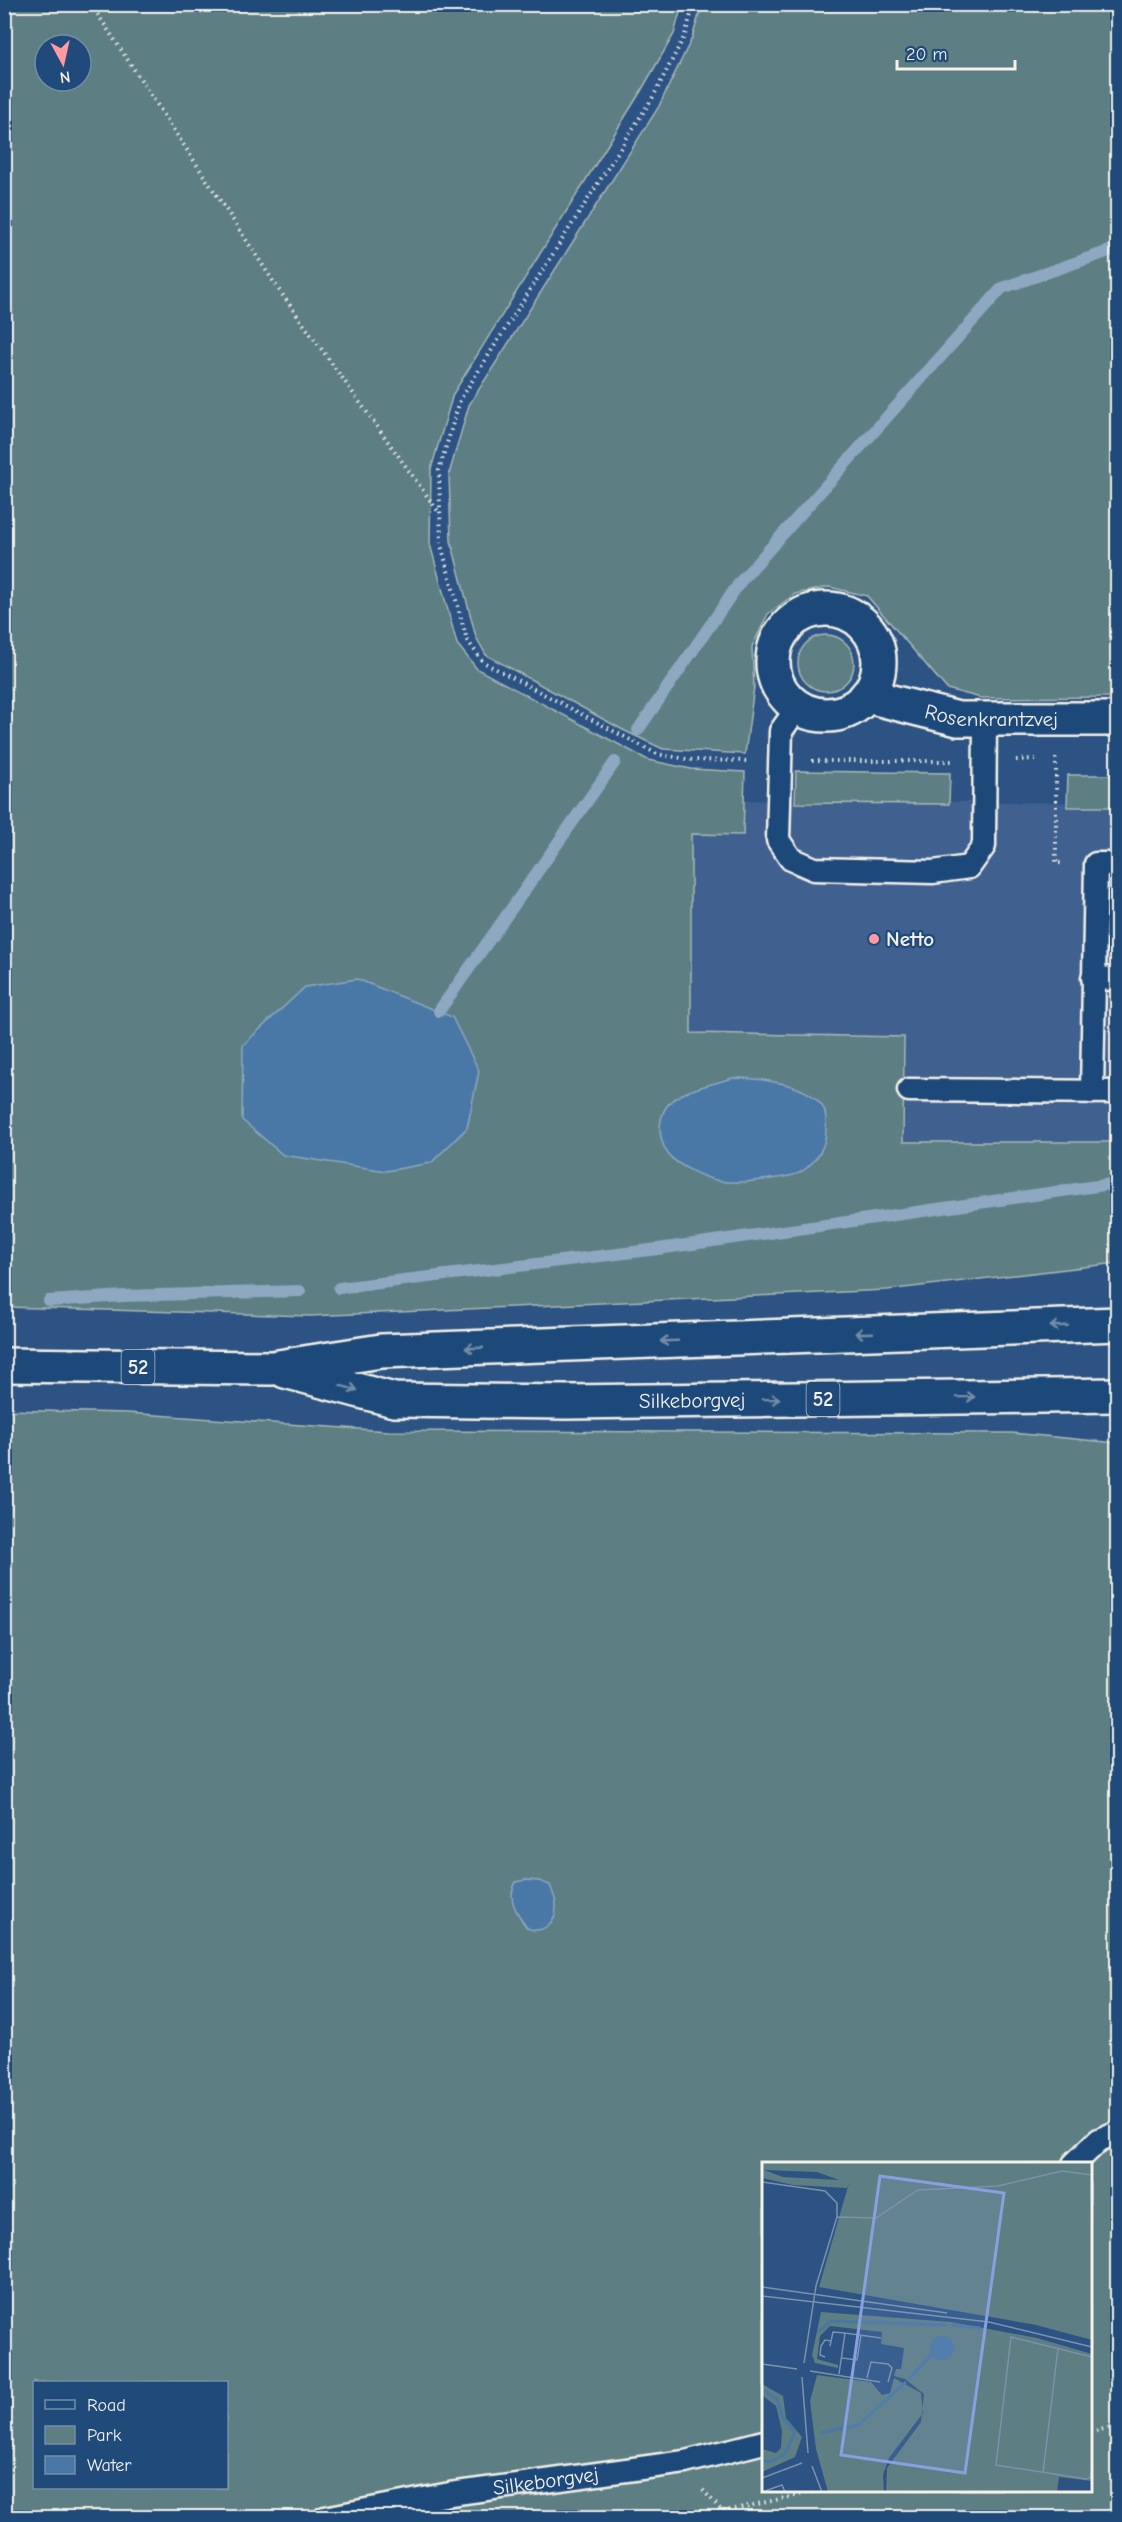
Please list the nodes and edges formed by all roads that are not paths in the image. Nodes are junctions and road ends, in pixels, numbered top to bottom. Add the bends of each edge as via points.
1 (868, 696) junction
2 (798, 706) junction
3 (1118, 719) edge
4 (984, 720) junction
5 (1107, 864) edge
6 (1093, 978) junction
7 (1118, 979) edge
8 (909, 1090) dead end
9 (1092, 1092) junction
10 (1118, 1092) edge
11 (1118, 1324) edge
12 (4, 1365) edge
13 (272, 1368) junction
14 (1118, 1395) edge
15 (1118, 2132) edge
16 (1075, 2162) edge
17 (762, 2443) edge
18 (325, 2517) edge

1 - 2 main road via 851,710 829,716
1 - 2 main road via 879,676 879,654 871,633 856,617 834,609 812,610 792,621 778,638 772,660 776,682
1 - 4 main road, Rosenkrantzvej via 958,719
2 - 4 lane via 781,731 778,840 791,858 814,869 933,872 969,867 984,846
3 - 4 main road, Rosenkrantzvej
5 - 6 lane
6 - 7 lane
6 - 9 lane
8 - 9 lane
9 - 10 lane
11 -> 13 main road, Silkeborgvej / 52 via 381,1351
12 - 13 main road, Silkeborgvej / 52
13 -> 14 main road, Silkeborgvej / 52 via 394,1400 566,1402
15 - 16 lane via 1099,2140
17 - 18 lane, Silkeborgvej via 685,2462 450,2494

